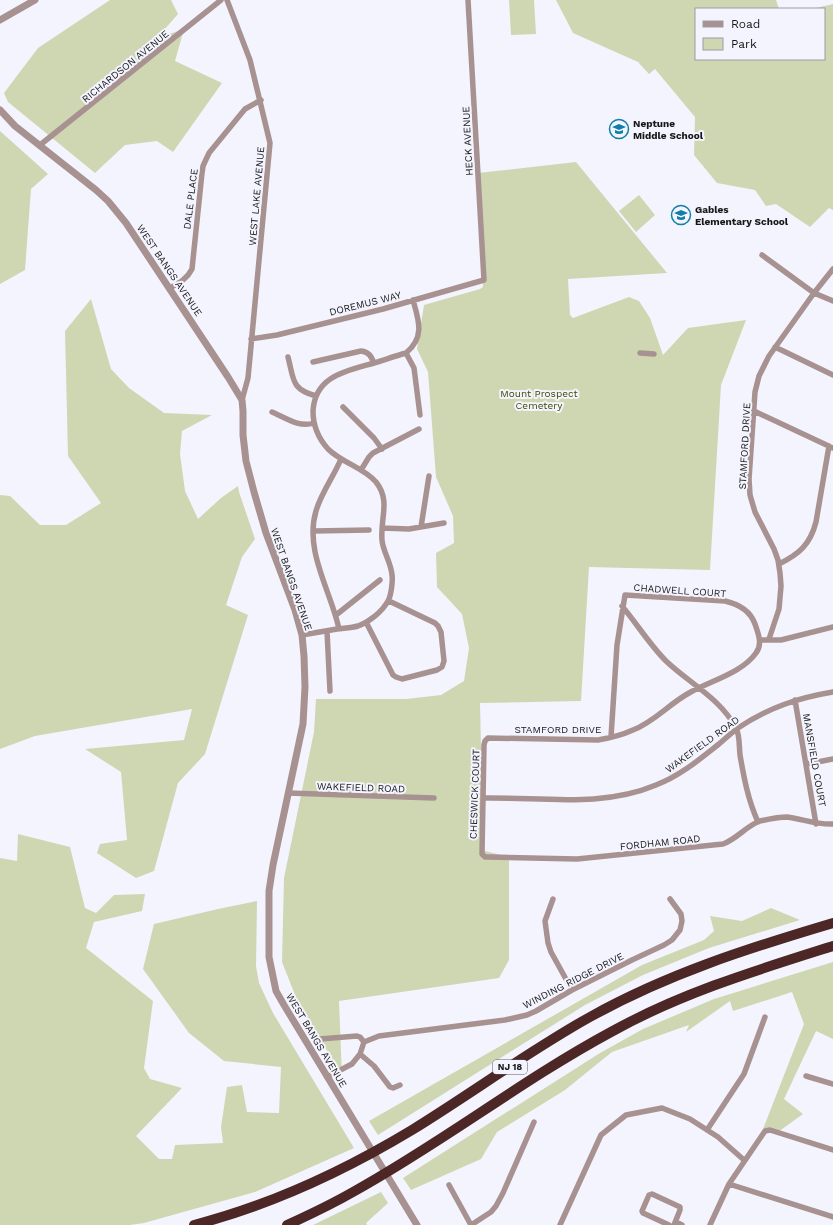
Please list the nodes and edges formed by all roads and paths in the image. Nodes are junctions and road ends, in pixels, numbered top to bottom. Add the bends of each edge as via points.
1 (35, 0) edge
2 (221, 0) edge
3 (227, 0) edge
4 (468, 0) edge
5 (0, 20) edge
6 (261, 100) junction
7 (0, 110) edge
8 (40, 145) junction
9 (762, 255) dead end
10 (833, 268) edge
11 (484, 280) joint
12 (170, 288) junction
13 (814, 293) junction
14 (413, 300) junction
15 (833, 301) edge
16 (251, 339) junction
17 (775, 347) junction
18 (640, 352) dead end
19 (406, 353) junction
20 (654, 354) dead end
21 (288, 357) dead end
22 (313, 362) dead end
23 (374, 363) junction
24 (833, 375) edge
25 (316, 396) junction
26 (242, 400) junction
27 (343, 407) dead end
28 (754, 411) junction
29 (272, 412) dead end
30 (420, 415) dead end
31 (314, 423) junction
32 (419, 429) dead end
33 (831, 447) edge
34 (382, 448) junction
35 (340, 458) junction
36 (361, 470) junction
37 (429, 476) dead end
38 (444, 523) dead end
39 (421, 527) junction
40 (382, 528) junction
41 (369, 530) dead end
42 (314, 531) junction
43 (779, 564) junction
44 (380, 580) dead end
45 (388, 601) junction
46 (622, 606) junction
47 (336, 614) junction
48 (366, 622) junction
49 (833, 627) edge
50 (339, 629) junction
51 (327, 631) junction
52 (302, 636) junction
53 (769, 639) junction
54 (760, 640) junction
55 (700, 688) junction
56 (330, 691) dead end
57 (833, 692) edge
58 (795, 700) junction
59 (737, 729) junction
60 (611, 737) junction
61 (491, 738) joint
62 (833, 759) edge
63 (807, 764) junction
64 (288, 794) junction
65 (434, 798) dead end
66 (483, 798) junction
67 (758, 822) junction
68 (816, 824) junction
69 (833, 824) edge
70 (482, 854) joint
71 (670, 898) dead end
72 (553, 899) dead end
73 (833, 923) edge
74 (833, 946) edge
75 (572, 990) junction
76 (765, 1017) dead end
77 (320, 1039) dead end
78 (364, 1042) junction
79 (360, 1054) junction
80 (806, 1076) dead end
81 (327, 1077) junction
82 (833, 1084) edge
83 (400, 1086) dead end
84 (534, 1122) dead end
85 (707, 1130) junction
86 (833, 1150) edge
87 (744, 1160) junction
88 (729, 1184) junction
89 (449, 1185) dead end
90 (833, 1217) edge
91 (478, 1223) edge
92 (675, 1224) edge
93 (194, 1225) edge
94 (287, 1225) edge
95 (417, 1225) edge
96 (471, 1225) edge
97 (560, 1225) edge
98 (669, 1225) edge
99 (682, 1225) edge
100 (710, 1225) edge

1 - 5 street
2 - 8 street, RICHARDSON AVENUE
3 - 6 street, WEST LAKE AVENUE via 247,48
4 - 11 street, HECK AVENUE
6 - 12 street, DALE PLACE via 245,109 206,159 202,173 192,269 187,277
6 - 16 street, WEST LAKE AVENUE via 271,150
7 - 8 street, WEST BANGS AVENUE via 15,126
8 - 12 street, WEST BANGS AVENUE via 108,201 126,222
9 - 13 street
10 - 13 street, STAMFORD DRIVE
11 - 14 street, DOREMUS WAY
12 - 26 street, WEST BANGS AVENUE
13 - 15 street
13 - 17 street, STAMFORD DRIVE
14 - 16 street, DOREMUS WAY via 277,335
14 - 19 street via 419,332 415,344
16 - 26 street, WEST LAKE AVENUE via 248,378
17 - 24 street
17 - 28 street, STAMFORD DRIVE via 759,376
18 - 20 street
19 - 23 street
19 - 30 street via 414,368
21 - 25 street via 298,389
22 - 23 street via 361,351 371,356
23 - 25 street via 336,374
25 - 31 street
26 - 52 street, WEST BANGS AVENUE via 246,461 266,533
27 - 34 street
28 - 33 street
28 - 43 street, STAMFORD DRIVE via 750,495
29 - 31 street via 298,424 307,426
31 - 35 street via 321,440
32 - 34 street
33 - 43 street via 812,534 800,551
34 - 36 street via 369,457
35 - 36 street
35 - 42 street via 317,508
36 - 40 street via 376,482 384,498
37 - 39 street
38 - 39 street
39 - 40 street
40 - 45 street via 383,543 392,574
41 - 42 street
42 - 47 street via 317,561
43 - 53 street, STAMFORD DRIVE via 780,601
44 - 47 street
45 - 48 street
45 - 48 street via 438,626 444,661 442,667 402,679 396,677
46 - 54 street, CHADWELL COURT via 625,595 725,601 743,608 751,616
46 - 55 street via 665,660
46 - 60 street
47 - 50 street
48 - 50 street
49 - 53 street via 781,640
50 - 51 street
51 - 52 street
51 - 56 street
52 - 64 street, WEST BANGS AVENUE via 304,711
53 - 54 street
54 - 55 street, STAMFORD DRIVE via 757,652 742,667
55 - 59 street via 720,706
55 - 60 street, STAMFORD DRIVE via 682,697 642,726
57 - 58 street, WAKEFIELD ROAD
58 - 59 street, WAKEFIELD ROAD via 767,711
58 - 63 street, MANSFIELD COURT
59 - 66 street, WAKEFIELD ROAD via 681,773 635,793 596,799
59 - 67 street via 749,801
60 - 61 street, STAMFORD DRIVE via 591,740
61 - 66 street, CHESWICK COURT via 488,738 484,745
62 - 63 street
63 - 68 street, MANSFIELD COURT
64 - 65 street, WAKEFIELD ROAD
64 - 81 street, WEST BANGS AVENUE via 269,891 269,957 276,991
66 - 70 street, CHESWICK COURT
67 - 68 street, FORDHAM ROAD via 786,817
67 - 70 street, FORDHAM ROAD via 732,840 715,846 577,859 485,857
68 - 69 street, FORDHAM ROAD
71 - 75 street, WINDING RIDGE DRIVE via 681,914 682,922 680,930 672,940
72 - 75 street via 545,921 548,943
73 - 93 highway, NJ 18 via 731,955 642,990 572,1028 411,1130 342,1169 276,1198
74 - 94 highway, NJ 18 via 734,977 632,1020 563,1060 354,1192
75 - 78 street, WINDING RIDGE DRIVE via 536,1011 513,1019 379,1036
76 - 85 street via 744,1074
77 - 78 street via 357,1036
78 - 79 street
79 - 81 street via 352,1064
79 - 83 street via 374,1066 390,1087
80 - 82 street
81 - 95 street, WEST BANGS AVENUE
84 - 91 street via 496,1206
85 - 87 street
85 - 97 street via 662,1108 626,1115 601,1135
86 - 87 street via 765,1130
87 - 88 street
88 - 90 street
88 - 100 street
89 - 96 street
91 - 96 street
92 - 98 street via 680,1207 652,1194 649,1195 643,1213
92 - 99 street

